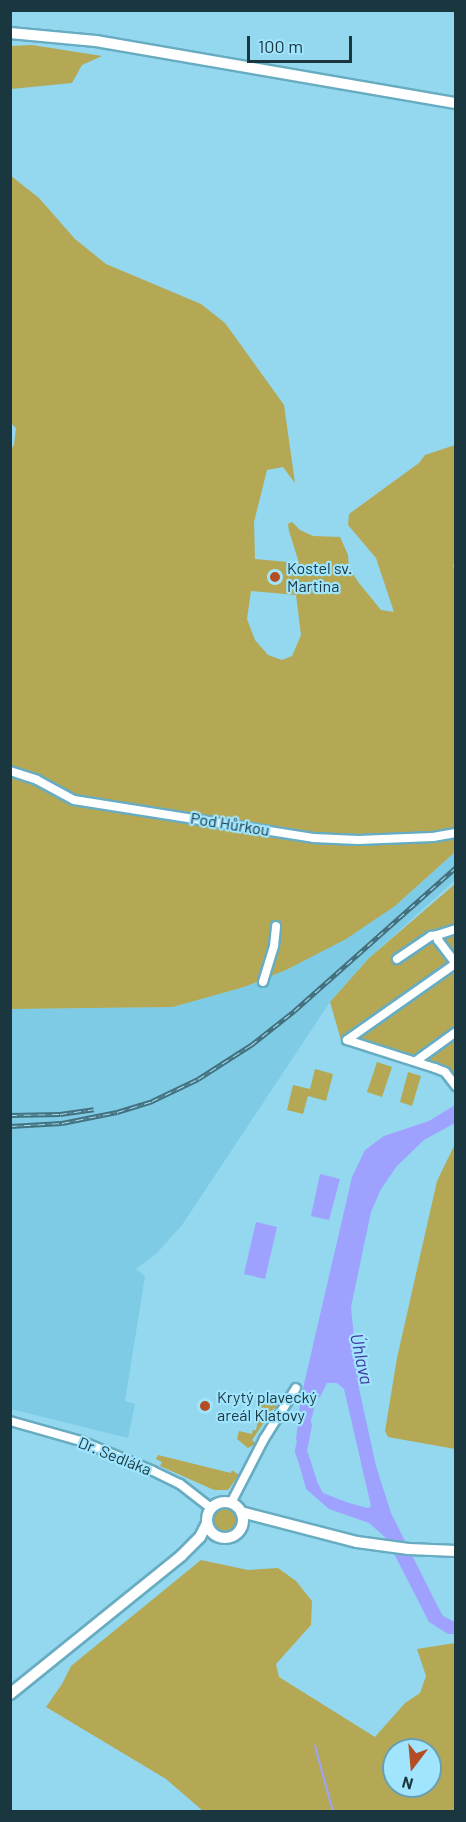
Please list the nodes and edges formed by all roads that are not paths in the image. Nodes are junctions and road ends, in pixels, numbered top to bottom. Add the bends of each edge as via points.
1 (10, 33) edge
2 (456, 103) edge
3 (10, 771) edge
4 (456, 833) edge
5 (276, 926) dead end
6 (456, 929) edge
7 (438, 935) junction
8 (398, 959) dead end
9 (455, 964) edge
10 (263, 982) dead end
11 (456, 1032) edge
12 (416, 1061) junction
13 (456, 1086) edge
14 (296, 1388) dead end
15 (10, 1421) edge
16 (231, 1503) junction
17 (211, 1508) junction
18 (240, 1512) junction
19 (207, 1523) junction
20 (278, 1523) junction
21 (240, 1528) junction
22 (217, 1536) junction
23 (451, 1551) edge
24 (181, 1556) junction
25 (10, 1694) edge

1 - 2 main road via 96,41
3 - 4 street, Pod Hůrkou via 74,800 330,840
5 - 10 street
6 - 7 street
7 - 8 street
7 - 9 street
9 - 12 street via 347,1040
11 - 12 street
12 - 13 street via 445,1072
14 - 16 street
15 - 17 street, Dr. Sedláka via 81,1441 137,1464 179,1484
16 - 17 main road
16 - 18 main road
17 - 19 main road
18 - 20 main road
18 - 21 main road
19 - 22 main road
19 - 24 main road via 204,1532
20 - 21 main road
20 - 23 main road via 357,1542
21 - 22 main road via 230,1537
22 - 24 main road
24 - 25 main road

